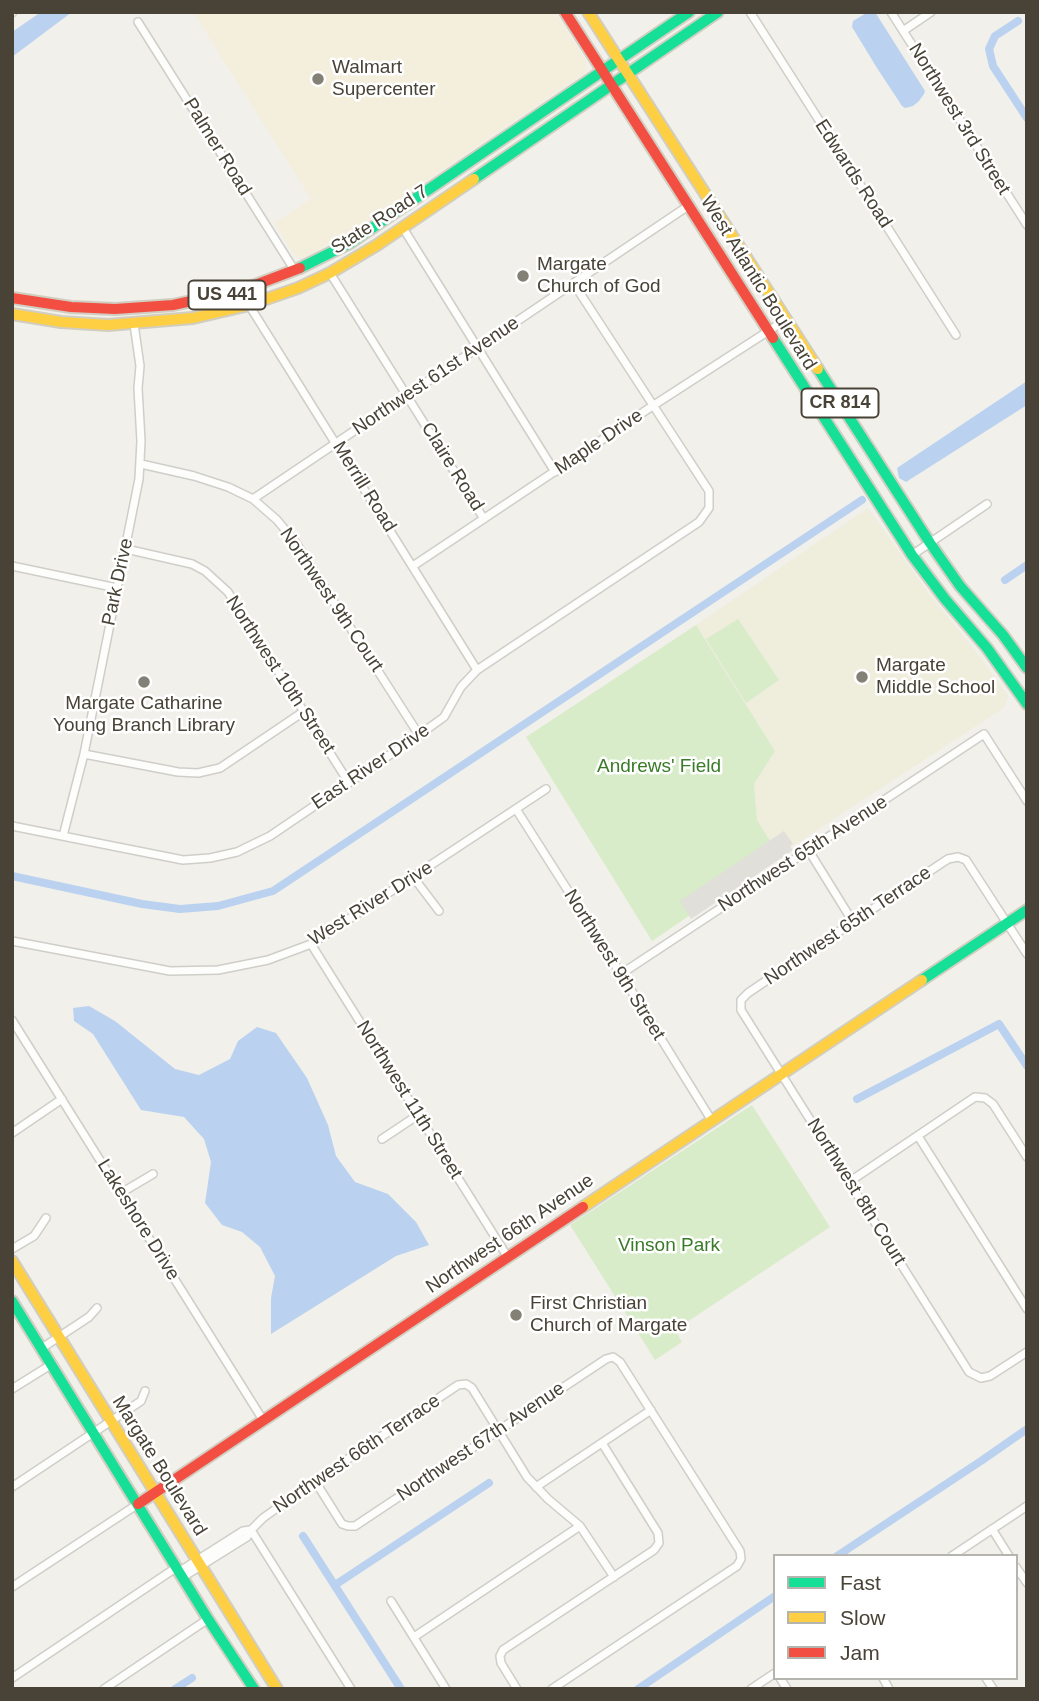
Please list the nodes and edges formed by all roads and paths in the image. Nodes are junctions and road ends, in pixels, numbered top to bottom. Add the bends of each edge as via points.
1 (565, 12) edge
2 (588, 12) edge
3 (689, 12) edge
4 (718, 12) edge
5 (750, 12) edge
6 (891, 12) edge
7 (932, 12) edge
8 (138, 22) dead end
9 (903, 31) junction
10 (619, 60) junction
11 (603, 71) junction
12 (628, 74) junction
13 (611, 85) junction
14 (418, 197) junction
15 (688, 206) junction
16 (397, 212) junction
17 (1027, 225) edge
18 (403, 228) junction
19 (377, 245) junction
20 (295, 271) junction
21 (330, 273) junction
22 (574, 284) junction
23 (275, 297) junction
24 (12, 298) edge
25 (173, 305) junction
26 (250, 305) junction
27 (12, 314) edge
28 (787, 319) junction
29 (134, 324) junction
30 (768, 331) junction
31 (956, 335) dead end
32 (478, 347) junction
33 (407, 396) junction
34 (654, 405) junction
35 (335, 443) junction
36 (141, 464) junction
37 (555, 472) junction
38 (253, 499) junction
39 (987, 503) dead end
40 (484, 519) junction
41 (930, 543) junction
42 (126, 549) junction
43 (912, 555) junction
44 (12, 566) edge
45 (413, 566) junction
46 (117, 588) junction
47 (1027, 668) edge
48 (477, 670) junction
49 (1026, 701) edge
50 (303, 712) junction
51 (419, 735) junction
52 (84, 754) junction
53 (349, 783) junction
54 (545, 789) dead end
55 (1027, 801) edge
56 (516, 809) junction
57 (12, 826) edge
58 (63, 836) junction
59 (809, 851) junction
60 (414, 877) junction
61 (1027, 910) edge
62 (439, 911) dead end
63 (853, 922) junction
64 (1007, 923) junction
65 (12, 941) edge
66 (312, 944) junction
67 (1027, 954) edge
68 (621, 974) junction
69 (741, 1000) joint
70 (12, 1020) edge
71 (782, 1074) junction
72 (62, 1099) junction
73 (418, 1115) junction
74 (712, 1121) junction
75 (12, 1133) edge
76 (918, 1136) junction
77 (382, 1139) dead end
78 (1027, 1157) edge
79 (153, 1174) dead end
80 (849, 1182) junction
81 (121, 1193) junction
82 (46, 1218) dead end
83 (12, 1249) edge
84 (507, 1256) junction
85 (12, 1261) edge
86 (12, 1301) edge
87 (97, 1308) dead end
88 (1027, 1310) edge
89 (59, 1336) junction
90 (42, 1348) junction
91 (1027, 1352) edge
92 (52, 1364) junction
93 (12, 1389) edge
94 (145, 1391) dead end
95 (651, 1410) junction
96 (263, 1420) junction
97 (110, 1421) junction
98 (93, 1432) junction
99 (498, 1432) junction
100 (602, 1443) junction
101 (315, 1481) junction
102 (12, 1487) edge
103 (536, 1487) junction
104 (154, 1493) junction
105 (138, 1504) junction
106 (1027, 1506) edge
107 (580, 1526) junction
108 (251, 1530) junction
109 (992, 1530) junction
110 (955, 1554) edge
111 (1008, 1554) edge
112 (200, 1563) junction
113 (180, 1572) junction
114 (614, 1577) junction
115 (12, 1587) edge
116 (391, 1601) dead end
117 (208, 1619) junction
118 (414, 1637) junction
119 (773, 1674) edge
120 (12, 1678) edge
121 (251, 1688) edge
122 (104, 1689) edge
123 (277, 1689) edge
124 (351, 1689) edge
125 (446, 1689) edge
126 (517, 1689) edge
127 (552, 1689) edge
128 (751, 1689) edge

1 - 11 main road, West Atlantic Boulevard
2 - 10 main road, West Atlantic Boulevard
3 - 10 main road, State Road 7 / US 441
4 - 12 main road, State Road 7 / US 441
5 - 31 street, Edwards Road
6 - 9 street, Northwest 3rd Street
7 - 9 street
8 - 20 street, Palmer Road
9 - 17 street, Northwest 3rd Street
10 - 11 main road, State Road 7 / US 441
10 - 12 main road, West Atlantic Boulevard
11 - 13 main road, West Atlantic Boulevard
11 - 14 main road, State Road 7 / US 441
12 - 13 main road, State Road 7 / US 441
12 - 28 main road, West Atlantic Boulevard / CR 814
13 - 15 main road, West Atlantic Boulevard / CR 814
13 - 18 main road, State Road 7 / US 441
14 - 16 main road, State Road 7 / US 441
14 - 18 main road
15 - 22 street, Northwest 61st Avenue
15 - 30 main road, West Atlantic Boulevard / CR 814
16 - 19 main road
16 - 20 main road, State Road 7 / US 441
18 - 19 main road, State Road 7 / US 441
18 - 32 street
19 - 21 main road, State Road 7 / US 441
20 - 23 main road
20 - 25 main road, State Road 7 / US 441 via 234,292
21 - 23 main road, State Road 7 / US 441
21 - 33 street, Claire Road
22 - 32 street, Northwest 61st Avenue
22 - 34 street
23 - 26 main road, State Road 7 / US 441
24 - 25 main road, State Road 7 / US 441 via 115,309
25 - 29 main road via 167,312 144,315
26 - 29 main road, State Road 7 / US 441 via 193,318
26 - 35 street, Merrill Road
27 - 29 main road, State Road 7 / US 441 via 61,322
28 - 30 street, Maple Drive
28 - 41 main road, West Atlantic Boulevard / CR 814
29 - 36 street, Park Drive via 140,366
30 - 34 street, Maple Drive
30 - 43 main road, West Atlantic Boulevard / CR 814
32 - 33 street, Northwest 61st Avenue
32 - 37 street
33 - 35 street, Northwest 61st Avenue
33 - 40 street, Claire Road
34 - 37 street, Maple Drive
34 - 48 street, East River Drive via 709,491 709,508 699,522
35 - 38 street, Northwest 61st Avenue
35 - 45 street, Merrill Road
36 - 38 street, Northwest 9th Court via 194,476
36 - 42 street, Park Drive
37 - 40 street, Maple Drive
38 - 51 street, Northwest 9th Court via 296,543
39 - 41 street
40 - 45 street, Maple Drive
41 - 43 street
41 - 47 main road, West Atlantic Boulevard / CR 814
42 - 46 street, Park Drive
42 - 50 street, Northwest 10th Street via 192,564 228,592
43 - 49 main road, West Atlantic Boulevard / CR 814
44 - 46 street
45 - 48 street, Merrill Road
46 - 52 street, Park Drive
48 - 51 street, East River Drive via 444,717
50 - 52 street via 220,768 198,773
50 - 53 street, Northwest 10th Street
51 - 53 street, East River Drive
52 - 58 street, Park Drive
53 - 58 street, East River Drive via 270,835 237,852 210,858 183,860
54 - 56 street, West River Drive
55 - 59 street, Northwest 65th Avenue via 984,734
56 - 60 street, West River Drive
56 - 68 street, Northwest 9th Street
57 - 58 street, East River Drive
59 - 63 street
59 - 68 street, Northwest 65th Avenue
60 - 62 street
60 - 66 street, West River Drive
61 - 64 main road, Northwest 66th Avenue
63 - 64 street, Northwest 65th Terrace via 948,859 958,857 966,860
63 - 69 street, Northwest 65th Terrace
64 - 67 street
64 - 71 main road, Northwest 66th Avenue
65 - 66 street, West River Drive via 170,971 218,970 268,960
66 - 73 street, Northwest 11th Street
68 - 74 street, Northwest 9th Street
69 - 71 street, Northwest 8th Court via 741,1010
70 - 72 street, Lakeshore Drive
71 - 74 main road, Northwest 66th Avenue
71 - 80 street, Northwest 8th Court
72 - 75 street
72 - 81 street, Lakeshore Drive
73 - 77 street
73 - 84 street, Northwest 11th Street
74 - 84 main road, Northwest 66th Avenue
76 - 78 street via 975,1097 985,1098
76 - 80 street
76 - 88 street
79 - 81 street
80 - 91 street, Northwest 8th Court via 969,1372 981,1378 990,1376
81 - 96 street, Lakeshore Drive
82 - 83 street via 34,1236
84 - 96 main road, Northwest 66th Avenue
85 - 89 main road, Margate Boulevard
86 - 90 main road, Margate Boulevard
87 - 89 street
89 - 90 street
89 - 97 main road, Margate Boulevard
90 - 92 main road, Margate Boulevard
92 - 93 street
92 - 98 main road, Margate Boulevard
94 - 97 street via 141,1401
95 - 99 street, Northwest 67th Avenue via 613,1357
95 - 100 street
95 - 127 street via 740,1550 741,1559 737,1566
96 - 104 main road, Northwest 66th Avenue
97 - 98 street
97 - 104 main road, Margate Boulevard
98 - 102 street
98 - 105 main road, Margate Boulevard
99 - 101 street, Northwest 67th Avenue via 355,1525 342,1524
99 - 101 street, Northwest 66th Terrace via 472,1388 458,1385
99 - 103 street
100 - 103 street
100 - 114 street via 658,1533 659,1543
101 - 108 street, Northwest 66th Terrace
103 - 107 street
104 - 105 main road, Northwest 66th Avenue
104 - 112 main road, Margate Boulevard
105 - 113 main road, Margate Boulevard
105 - 115 street, Northwest 66th Avenue
106 - 109 street
107 - 114 street
107 - 118 street
108 - 112 street, Northwest 66th Terrace via 247,1537
108 - 124 street
109 - 110 street
109 - 111 street
112 - 113 street, Northwest 66th Terrace
112 - 123 main road, Margate Boulevard
113 - 117 main road, Margate Boulevard
113 - 120 street, Northwest 66th Terrace
114 - 126 street via 503,1650 501,1663
116 - 118 street
117 - 121 main road, Margate Boulevard
117 - 122 street
118 - 125 street
119 - 128 street

